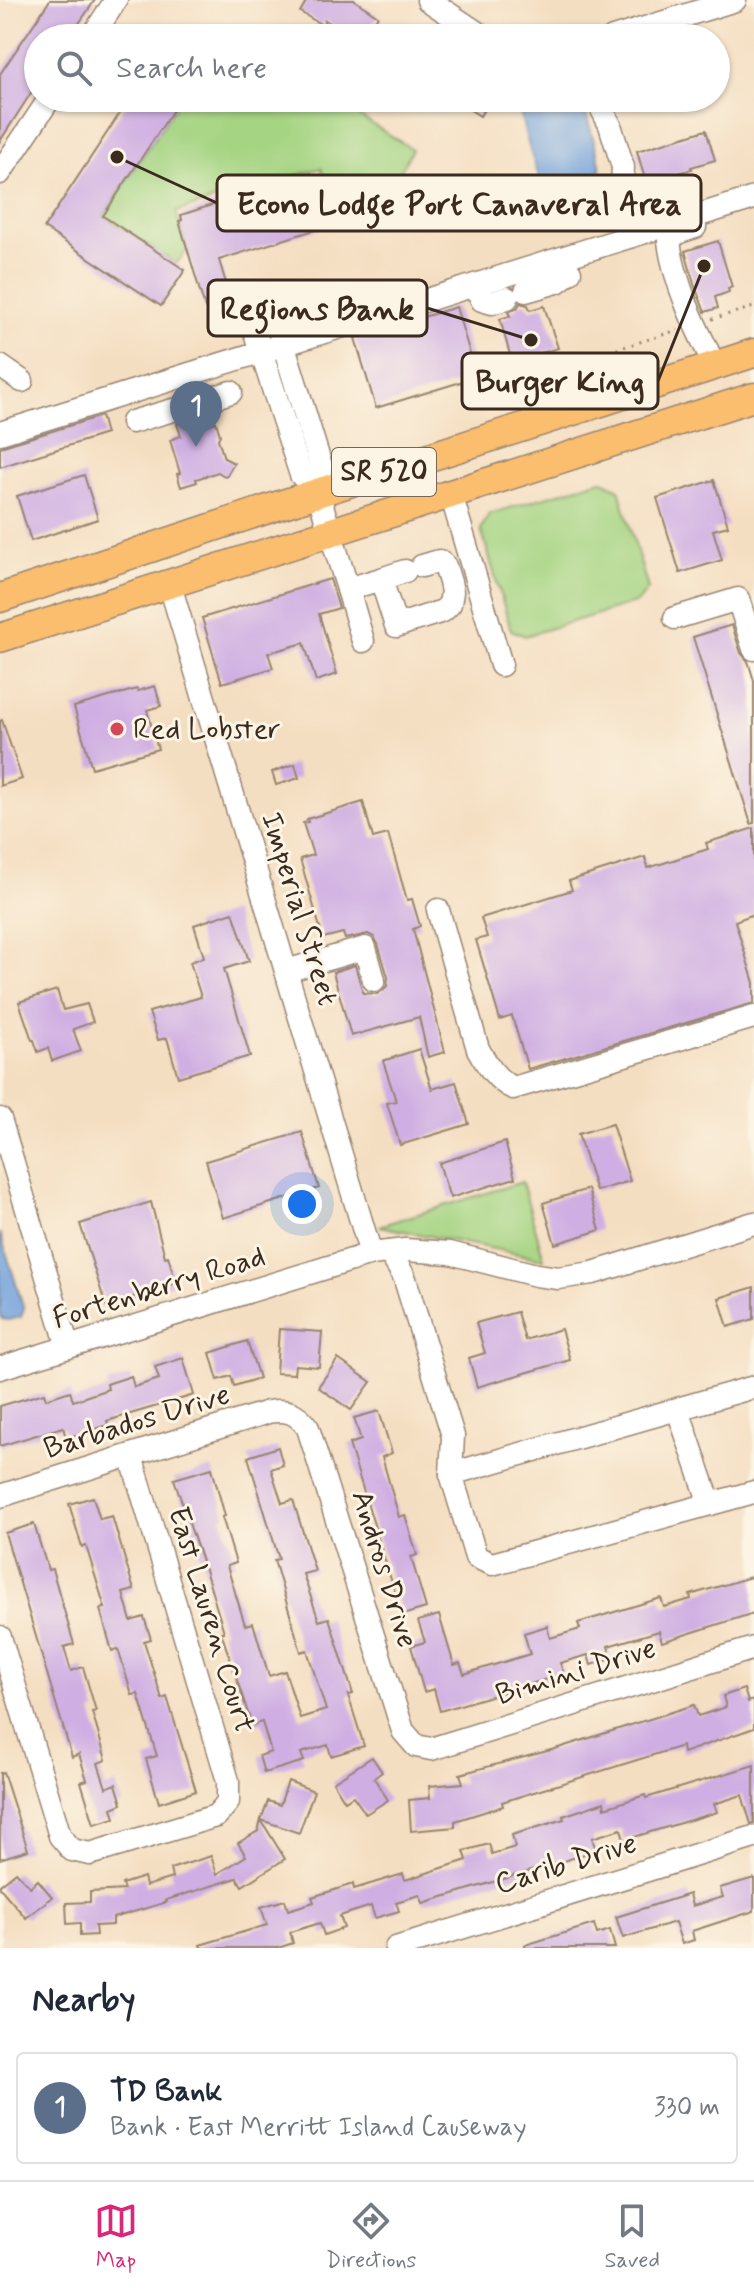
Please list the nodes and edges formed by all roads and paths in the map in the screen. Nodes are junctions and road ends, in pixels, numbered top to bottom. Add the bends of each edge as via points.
1 (116, 0) edge
2 (428, 0) edge
3 (735, 0) edge
4 (100, 24) edge
5 (464, 24) edge
6 (658, 24) edge
7 (41, 112) edge
8 (603, 112) edge
9 (0, 173) edge
10 (754, 198) edge
11 (754, 210) edge
12 (631, 236) junction
13 (570, 272) dead end
14 (475, 285) junction
15 (271, 304) dead end
16 (754, 307) edge
17 (248, 311) dead end
18 (695, 324) junction
19 (272, 349) junction
20 (754, 353) edge
21 (0, 366) edge
22 (715, 366) junction
23 (22, 381) dead end
24 (231, 392) dead end
25 (754, 397) edge
26 (510, 413) dead end
27 (132, 422) dead end
28 (0, 433) edge
29 (318, 493) junction
30 (451, 494) junction
31 (330, 531) junction
32 (381, 579) junction
33 (169, 582) junction
34 (348, 589) junction
35 (0, 598) edge
36 (675, 618) dead end
37 (0, 638) edge
38 (363, 641) dead end
39 (754, 649) edge
40 (501, 665) dead end
41 (438, 910) dead end
42 (286, 971) junction
43 (374, 980) dead end
44 (754, 1017) edge
45 (0, 1119) edge
46 (754, 1223) edge
47 (380, 1253) junction
48 (68, 1347) junction
49 (0, 1368) edge
50 (754, 1387) edge
51 (678, 1410) junction
52 (292, 1412) joint
53 (131, 1456) junction
54 (451, 1474) junction
55 (754, 1492) edge
56 (0, 1496) edge
57 (710, 1504) junction
58 (0, 1637) edge
59 (754, 1648) edge
60 (416, 1746) joint
61 (754, 1837) edge
62 (396, 1948) edge

1 - 4 street
2 - 5 street
3 - 6 street
7 - 9 street
8 - 12 street via 623,167 621,203
10 - 12 street
11 - 18 street via 677,233 669,241
12 - 14 street
13 - 14 street via 557,282 492,303 482,300
14 - 19 street
15 - 19 street
16 - 18 path
17 - 19 street
18 - 22 street
18 - 26 path via 502,385
19 - 28 street
19 - 29 street via 321,466
20 - 22 main road, SR 520
21 - 23 street
22 - 29 main road, SR 520
24 - 27 street
25 - 30 main road, SR 520
29 - 31 street
29 - 35 main road, SR 520
30 - 31 main road, SR 520
30 - 40 street
31 - 33 main road, SR 520
31 - 34 street
32 - 32 street via 439,561 452,592 450,604 396,626
32 - 34 street
33 - 37 main road, SR 520
33 - 42 street, Imperial Street
34 - 38 street
36 - 39 street via 738,599
41 - 44 street via 478,1049 498,1078 513,1088
42 - 43 street via 365,948
42 - 47 street, Imperial Street
45 - 48 street
46 - 47 street, Fortenberry Road via 593,1273 558,1278 450,1253
47 - 48 street, Fortenberry Road
47 - 54 street, Imperial Street via 404,1276 453,1436
48 - 49 street, Fortenberry Road
50 - 51 street
51 - 54 street
51 - 57 street
52 - 53 street, Barbados Drive via 268,1412
52 - 60 street, Andros Drive via 308,1428 403,1731
53 - 56 street, Barbados Drive
53 - 58 street, East Lauren Court via 228,1781 228,1802 216,1816 90,1854 72,1850 60,1836
54 - 57 street, Imperial Street via 476,1557 492,1564
55 - 57 street, Imperial Street
59 - 60 street, Bimini Drive via 431,1749
61 - 62 street, Carib Drive

